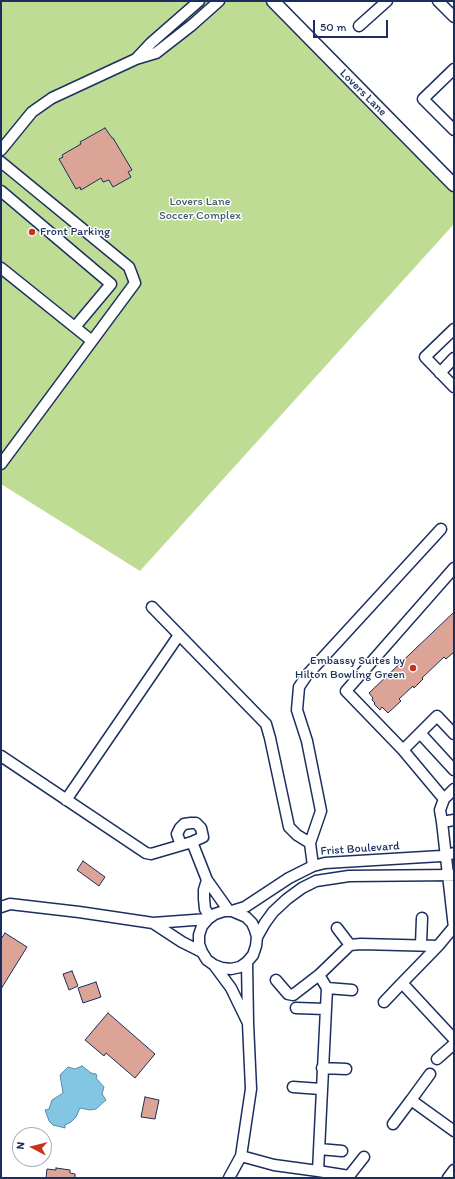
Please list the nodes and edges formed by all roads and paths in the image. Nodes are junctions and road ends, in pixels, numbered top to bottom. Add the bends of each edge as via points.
1 (199, 1) edge
2 (219, 1) edge
3 (273, 1) edge
4 (387, 1) edge
5 (438, 1) edge
6 (454, 17) edge
7 (359, 26) dead end
8 (136, 59) junction
9 (454, 70) edge
10 (454, 130) edge
11 (1, 150) edge
12 (1, 162) edge
13 (454, 185) edge
14 (1, 191) edge
15 (1, 268) edge
16 (75, 327) junction
17 (454, 329) edge
18 (92, 341) junction
19 (454, 358) edge
20 (440, 373) junction
21 (454, 387) edge
22 (1, 464) edge
23 (441, 529) dead end
24 (454, 568) edge
25 (152, 607) dead end
26 (179, 635) junction
27 (420, 733) junction
28 (454, 734) edge
29 (403, 750) junction
30 (1, 756) edge
31 (454, 770) edge
32 (454, 789) edge
33 (444, 798) junction
34 (66, 800) junction
35 (454, 820) edge
36 (442, 822) junction
37 (192, 842) junction
38 (310, 843) junction
39 (182, 845) junction
40 (450, 854) edge
41 (313, 866) junction
42 (452, 876) edge
43 (207, 880) junction
44 (1, 907) edge
45 (231, 911) junction
46 (209, 918) junction
47 (422, 918) dead end
48 (153, 923) junction
49 (337, 928) dead end
50 (454, 928) edge
51 (257, 937) junction
52 (350, 945) junction
53 (421, 945) junction
54 (438, 946) junction
55 (202, 952) junction
56 (247, 962) junction
57 (214, 965) junction
58 (319, 975) junction
59 (276, 980) dead end
60 (402, 983) junction
61 (326, 988) junction
62 (352, 990) dead end
63 (384, 1002) dead end
64 (296, 1008) dead end
65 (325, 1009) junction
66 (248, 1023) junction
67 (454, 1039) edge
68 (454, 1044) edge
69 (437, 1059) dead end
70 (322, 1068) junction
71 (346, 1070) dead end
72 (430, 1074) dead end
73 (293, 1087) dead end
74 (322, 1088) junction
75 (411, 1100) junction
76 (393, 1124) dead end
77 (454, 1131) edge
78 (319, 1149) junction
79 (342, 1151) dead end
80 (241, 1156) junction
81 (364, 1157) dead end
82 (318, 1170) junction
83 (454, 1170) edge
84 (349, 1177) edge
85 (229, 1178) edge
86 (448, 1178) edge

1 - 8 street
2 - 8 street via 156,53
3 - 13 main road, Lovers Lane
4 - 7 street
5 - 6 street
8 - 11 street via 52,98 32,112
9 - 10 street via 423,99
12 - 18 street via 129,267 135,283
14 - 16 street via 111,284
15 - 16 street
16 - 18 street
17 - 20 street via 425,357
18 - 22 street
19 - 20 street
20 - 21 street
23 - 38 street via 299,687 297,710 308,741 321,811
24 - 29 street via 346,691
25 - 26 street
26 - 34 street
26 - 38 street via 266,724 289,827
27 - 28 street via 438,716
27 - 29 street
27 - 31 street
29 - 33 street
30 - 34 street
32 - 33 street
33 - 36 street via 440,810
34 - 39 street via 146,853 151,854
35 - 36 street
36 - 40 street
37 - 39 street
37 - 39 street via 203,837 201,828 196,823 184,824 177,834
37 - 43 street
38 - 41 street
40 - 41 street, Frist Boulevard
40 - 42 street
41 - 45 street, Frist Boulevard via 289,878 245,907
42 - 50 street
42 - 51 street via 349,876 316,881 302,888 273,912
43 - 45 street
43 - 46 street via 204,899
44 - 48 street via 10,904
45 - 46 street, Frist Boulevard via 224,911
45 - 51 street via 246,917
46 - 48 street, Frist Boulevard
46 - 55 street via 199,935
47 - 53 street
48 - 55 street
49 - 52 street
50 - 54 street
51 - 56 street via 255,950
52 - 53 street
52 - 58 street
53 - 54 street
54 - 60 street
55 - 57 street
56 - 57 street via 231,969
56 - 66 street
57 - 66 street via 231,988
58 - 59 street via 293,995 288,994
58 - 61 street
60 - 63 street
60 - 67 street
61 - 62 street
61 - 65 street
64 - 65 street
65 - 70 street
66 - 80 street via 251,1089
68 - 69 street
70 - 71 street
70 - 74 street
72 - 75 street
73 - 74 street
74 - 78 street
75 - 76 street
75 - 77 street
78 - 79 street
78 - 82 street
80 - 82 street via 274,1165
80 - 85 street
81 - 84 street
82 - 84 street
83 - 86 street

